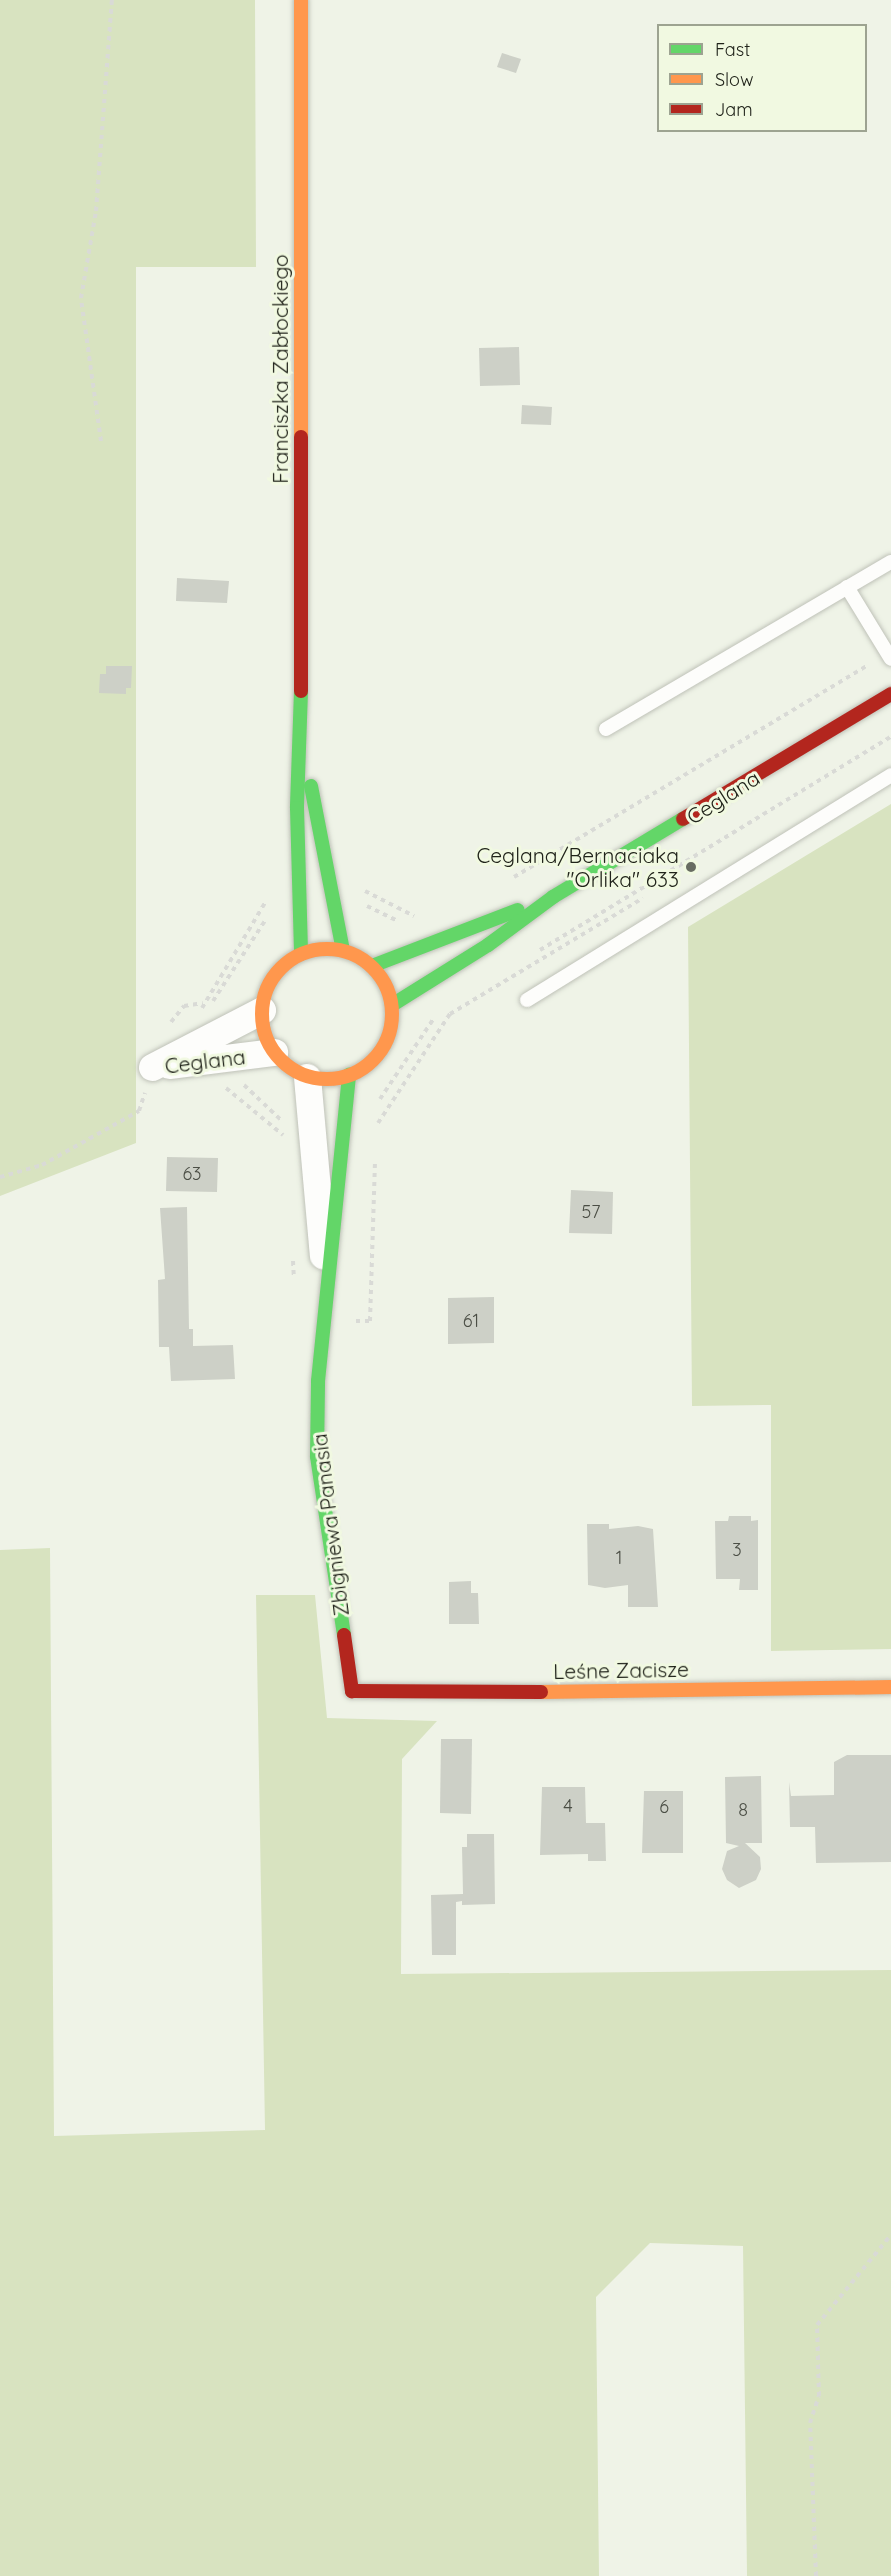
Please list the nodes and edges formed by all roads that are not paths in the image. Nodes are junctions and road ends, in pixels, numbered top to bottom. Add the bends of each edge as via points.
1 (301, 0) edge
2 (891, 562) edge
3 (847, 587) junction
4 (889, 656) edge
5 (891, 694) edge
6 (606, 729) dead end
7 (301, 738) junction
8 (891, 775) edge
9 (553, 897) junction
10 (343, 950) junction
11 (301, 954) junction
12 (372, 966) junction
13 (527, 1000) dead end
14 (392, 1005) junction
15 (262, 1010) junction
16 (212, 1049) junction
17 (274, 1052) junction
18 (152, 1067) road end
19 (349, 1076) junction
20 (307, 1077) junction
21 (328, 1286) junction
22 (891, 1687) edge
23 (352, 1691) joint

1 - 7 street, Franciszka Zabłockiego
2 - 3 lane
3 - 4 lane
3 - 6 lane
5 - 9 street, Ceglana
7 - 10 street, Franciszka Zabłockiego
7 - 11 street, Franciszka Zabłockiego via 297,808
8 - 13 lane
9 - 12 street, Ceglana
9 - 14 street, Ceglana via 488,945
10 - 11 street via 322,948
10 - 12 street
11 - 15 street via 281,967 268,987
12 - 14 street via 385,984
14 - 19 street via 392,1027 383,1048 369,1065
15 - 16 street, Ceglana
15 - 17 street via 264,1032
16 - 17 street, Ceglana
16 - 18 street, Ceglana
17 - 20 street
19 - 20 street
19 - 21 street, Zbigniewa Panasia
20 - 21 street, Zbigniewa Panasia via 316,1199
21 - 23 street, Zbigniewa Panasia via 318,1381 317,1456
22 - 23 street, Leśne Zacisze via 457,1694

